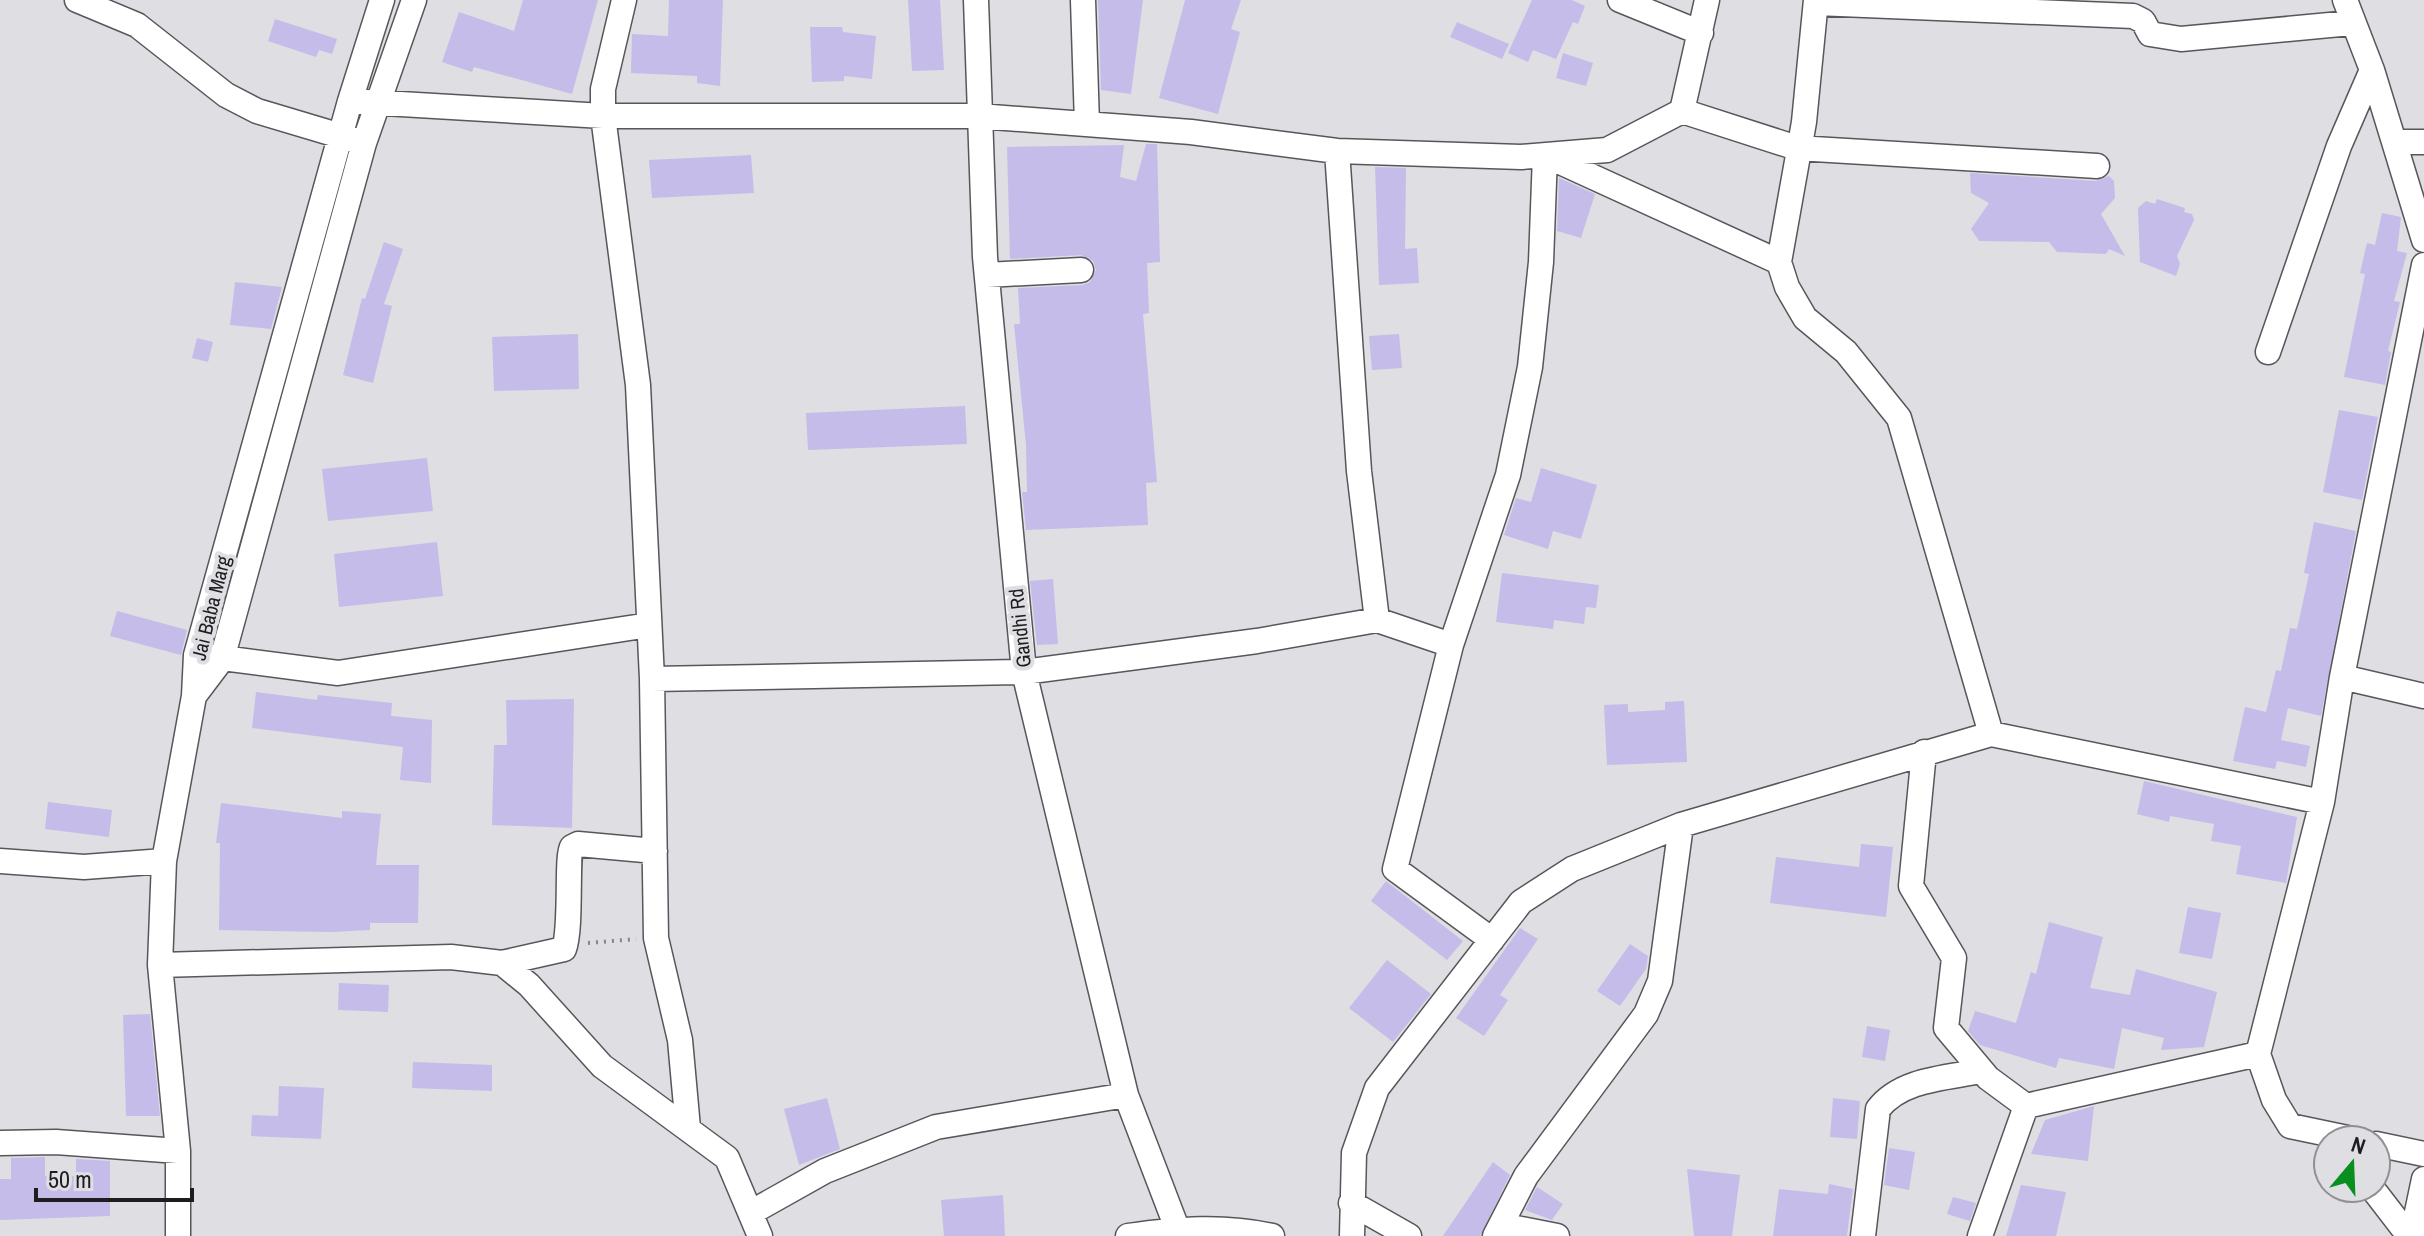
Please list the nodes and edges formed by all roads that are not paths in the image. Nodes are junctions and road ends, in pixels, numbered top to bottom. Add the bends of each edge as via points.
1 (77, 0) edge
2 (382, 0) edge
3 (414, 0) edge
4 (624, 0) edge
5 (976, 0) edge
6 (1083, 0) edge
7 (1620, 0) edge
8 (1707, 0) edge
9 (1816, 1) edge
10 (1996, 6) edge
11 (2348, 12) edge
12 (1701, 33) junction
13 (2372, 70) junction
14 (350, 101) junction
15 (377, 104) junction
16 (1682, 111) junction
17 (603, 116) junction
18 (979, 116) junction
19 (1087, 124) junction
20 (353, 139) junction
21 (2395, 142) junction
22 (2424, 142) edge
23 (1797, 148) junction
24 (1337, 151) junction
25 (1545, 155) junction
26 (2097, 166) dead end
27 (2423, 229) edge
28 (1779, 262) junction
29 (2424, 265) edge
30 (1081, 270) dead end
31 (987, 275) junction
32 (2268, 352) dead end
33 (240, 542) junction
34 (1377, 620) junction
35 (649, 625) junction
36 (1451, 645) junction
37 (196, 655) junction
38 (222, 659) junction
39 (1024, 672) junction
40 (2342, 677) junction
41 (652, 679) junction
42 (194, 696) junction
43 (2424, 696) edge
44 (1991, 734) junction
45 (1924, 752) junction
46 (2322, 802) junction
47 (1681, 825) junction
48 (655, 851) junction
49 (0, 861) edge
50 (164, 861) junction
51 (1492, 940) junction
52 (502, 963) junction
53 (160, 965) junction
54 (2258, 1054) junction
55 (1981, 1071) junction
56 (1126, 1095) junction
57 (2026, 1106) junction
58 (688, 1128) junction
59 (2312, 1132) edge
60 (0, 1143) edge
61 (2392, 1147) edge
62 (178, 1151) junction
63 (2424, 1154) edge
64 (2424, 1179) edge
65 (1351, 1203) junction
66 (2385, 1204) edge
67 (752, 1212) junction
68 (1498, 1230) edge
69 (1179, 1233) edge
70 (178, 1236) edge
71 (760, 1236) edge
72 (1128, 1236) edge
73 (1272, 1236) edge
74 (1352, 1236) edge
75 (1409, 1236) edge
76 (1557, 1236) edge
77 (1863, 1236) edge
78 (1980, 1236) edge
79 (2410, 1236) edge

1 - 20 street via 137,25 226,95
2 - 14 street, Jai Baba Marg
3 - 15 street, Jai Baba Marg
4 - 17 street via 603,89
5 - 18 street, Gandhi Rd
6 - 19 street
7 - 12 street
8 - 12 street
9 - 10 street
9 - 23 street
10 - 11 street via 2133,16 2150,34 2181,39
11 - 13 street
12 - 16 street
13 - 21 street
13 - 32 street via 2339,146
14 - 15 street
14 - 20 street, Jai Baba Marg
15 - 17 street
15 - 20 street, Jai Baba Marg
16 - 23 street
16 - 25 street via 1607,150
17 - 18 street
17 - 35 street via 638,385
18 - 19 street
18 - 31 street, Gandhi Rd
19 - 24 street
20 - 33 street, Jai Baba Marg
21 - 22 street
21 - 27 street
23 - 26 street
23 - 28 street
24 - 25 street
24 - 34 street via 1359,471
25 - 28 street
25 - 36 street via 1530,367 1508,475
28 - 44 street via 1805,318 1846,352 1899,418
29 - 40 street
30 - 31 street
31 - 39 street, Gandhi Rd
33 - 37 street, Jai Baba Marg
33 - 38 street, Jai Baba Marg
34 - 36 street
34 - 39 street
35 - 38 street via 338,673
35 - 41 street
36 - 51 street via 1395,869
37 - 38 street
37 - 42 street, Jai Baba Marg
38 - 42 street, Jai Baba Marg
39 - 41 street
39 - 56 street, Gandhi Rd
40 - 43 street
40 - 46 street
41 - 48 street
42 - 50 street
44 - 45 street
44 - 46 street
45 - 47 street
45 - 55 street via 1911,886 1954,958 1946,1028
46 - 54 street
47 - 51 street via 1547,883 1521,902
47 - 68 street via 1660,981 1646,1014 1526,1176
48 - 52 street via 572,847 567,857 572,874 566,945 557,953
48 - 58 street via 656,938 680,1040
49 - 50 street via 84,867
50 - 53 street
51 - 65 street via 1377,1088 1354,1153
52 - 53 street via 451,957
52 - 58 street via 529,985 602,1066
53 - 62 street
54 - 57 street
54 - 59 street via 2274,1100 2290,1126
55 - 57 street
55 - 77 street via 1915,1084 1888,1096 1878,1109
56 - 67 street via 936,1127 825,1171
56 - 69 street, Gandhi Rd
57 - 78 street
58 - 67 street via 727,1158
60 - 62 street
61 - 63 street
62 - 70 street
64 - 79 street
65 - 74 street
65 - 75 street
66 - 79 street
67 - 71 street
68 - 76 street
69 - 72 street
69 - 73 street via 1222,1229

